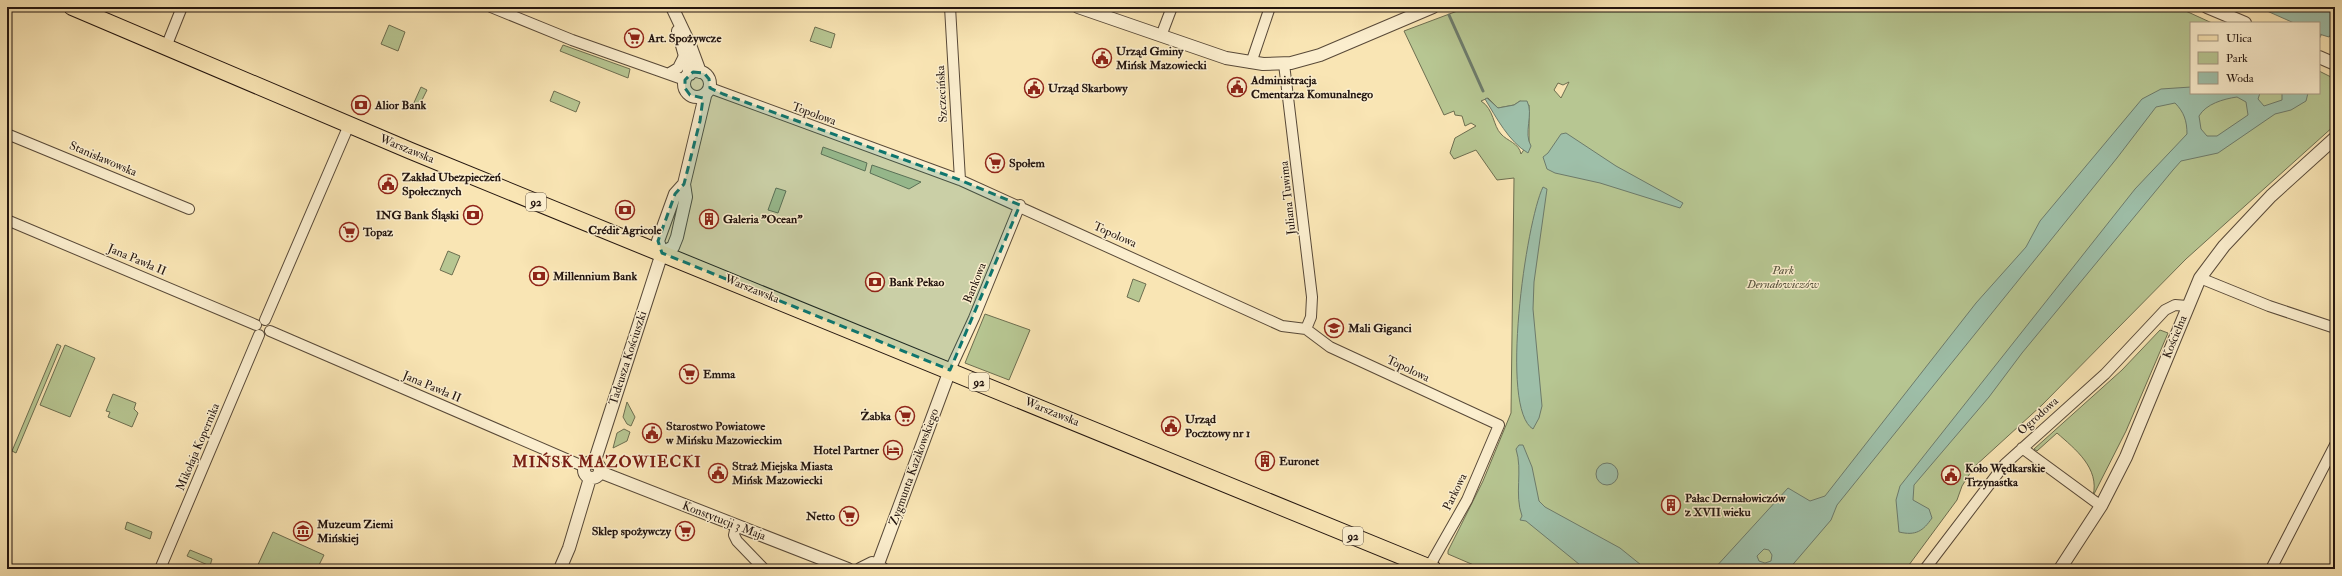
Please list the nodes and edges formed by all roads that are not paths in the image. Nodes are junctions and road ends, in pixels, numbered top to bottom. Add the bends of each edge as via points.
1 (72, 7) edge
2 (182, 7) edge
3 (491, 7) edge
4 (950, 7) edge
5 (1078, 7) edge
6 (1172, 7) edge
7 (1270, 7) edge
8 (1433, 7) edge
9 (2207, 7) edge
10 (1418, 9) edge
11 (673, 10) edge
12 (2243, 22) edge
13 (1161, 36) junction
14 (166, 47) junction
15 (684, 56) junction
16 (2321, 58) edge
17 (1251, 63) junction
18 (1284, 64) junction
19 (2335, 64) edge
20 (668, 74) junction
21 (692, 75) junction
22 (707, 92) junction
23 (690, 96) junction
24 (349, 125) junction
25 (695, 133) junction
26 (7, 134) edge
27 (2335, 138) edge
28 (960, 180) junction
29 (684, 184) junction
30 (1020, 205) junction
31 (190, 209) dead end
32 (7, 220) edge
33 (662, 253) junction
34 (2200, 278) junction
35 (2187, 306) junction
36 (265, 320) junction
37 (256, 325) junction
38 (2335, 328) edge
39 (1306, 329) junction
40 (270, 331) junction
41 (259, 335) junction
42 (950, 370) junction
43 (1499, 425) joint
44 (2335, 445) edge
45 (2022, 448) junction
46 (592, 470) junction
47 (2101, 506) junction
48 (736, 526) junction
49 (881, 567) edge
50 (1424, 567) edge
51 (160, 569) edge
52 (560, 569) edge
53 (764, 569) edge
54 (848, 569) edge
55 (860, 569) edge
56 (1925, 569) edge
57 (2060, 569) edge
58 (2271, 569) edge

1 - 14 main road, Warszawska / 92
2 - 14 street
3 - 20 street via 572,40
4 - 28 street, Szczecińska
5 - 13 street
6 - 13 street
7 - 17 street
8 - 10 street
9 - 12 street
10 - 18 street via 1320,55
11 - 15 street
11 - 21 street via 690,45
13 - 17 street via 1226,58
14 - 24 main road, Warszawska / 92
15 - 20 street via 678,68
15 - 21 street
16 - 19 street
17 - 18 street
18 - 39 street, Juliana Tuwima via 1312,297 1311,317
20 - 21 street
21 - 22 street via 709,79
21 - 23 street via 685,88
22 - 23 street via 698,98
22 - 25 street
22 - 28 street, Topolowa
23 - 25 street via 694,107
24 - 33 main road, Warszawska / 92
24 - 36 street
25 - 29 street
26 - 31 street, Stanisławowska
27 - 34 street, Kościelna via 2271,196 2214,258
28 - 30 street, Topolowa
29 - 33 street via 675,194 658,241
29 - 33 street via 686,197 677,237 673,246
30 - 39 street, Topolowa via 1282,326
30 - 42 street, Bankowa
32 - 37 street, Jana Pawła II
33 - 42 main road, Warszawska / 92
33 - 46 street, Tadeusza Kościuszki
34 - 35 street, Kościelna
34 - 38 street
35 - 45 street, Ogrodowa via 2175,305 2166,310 2106,374
35 - 47 street, Kościelna via 2126,457
36 - 37 street
36 - 40 street via 270,326
37 - 41 street via 255,329
39 - 43 street, Topolowa via 1330,348
40 - 41 street
40 - 46 street, Jana Pawła II
41 - 51 street, Mikołaja Kopernika
42 - 49 street, Zygmunta Kazikowskiego
42 - 50 main road, Warszawska / 92
43 - 50 street, Parkowa via 1467,500
44 - 58 street
45 - 47 street
45 - 56 street, Ogrodowa via 1994,476
46 - 48 street, Konstytucji 3 Maja
46 - 52 street, Tadeusza Kościuszki via 569,548
47 - 57 street, Kościelna
48 - 53 street via 734,536 737,541
48 - 54 street, Konstytucji 3 Maja
49 - 55 street via 867,564

